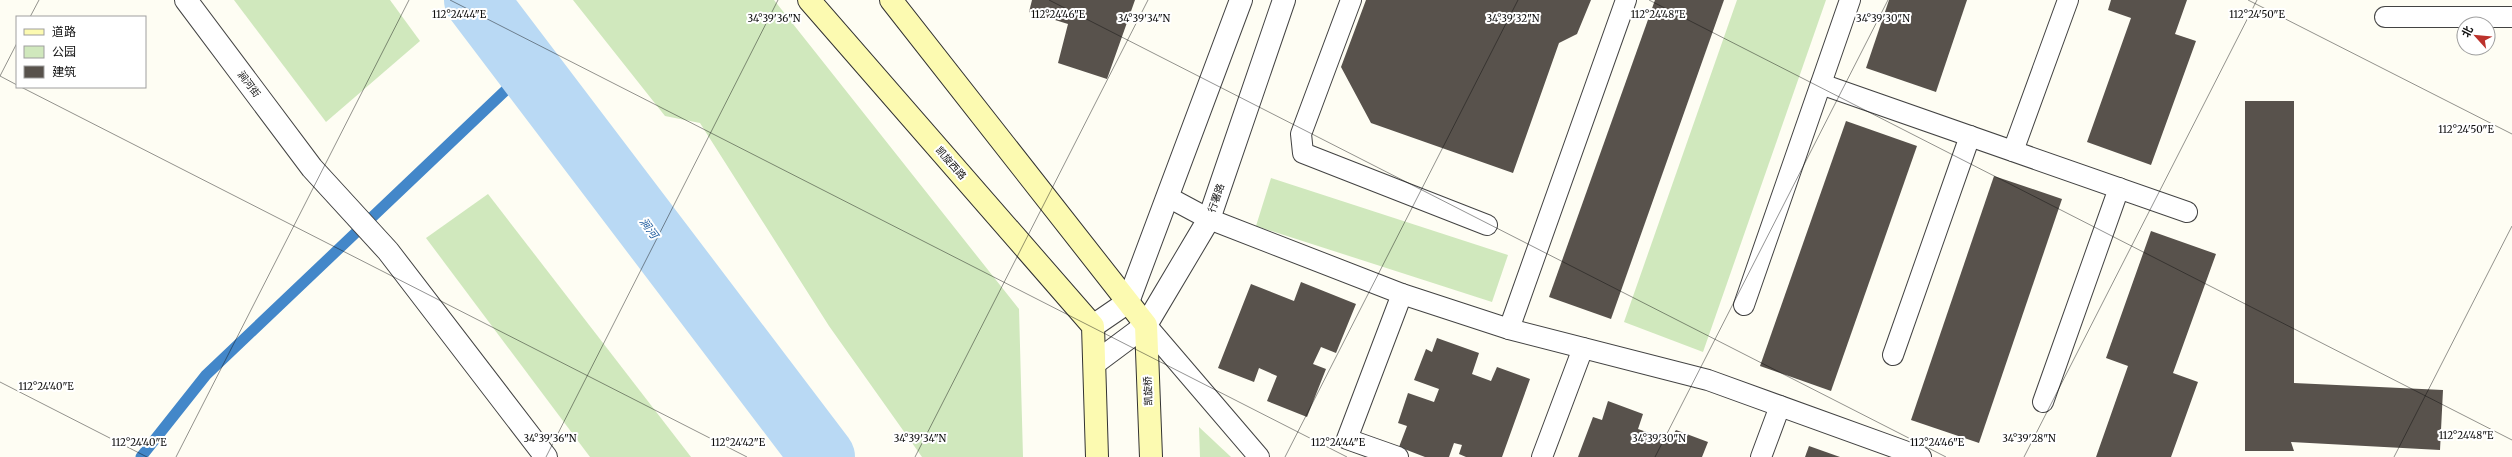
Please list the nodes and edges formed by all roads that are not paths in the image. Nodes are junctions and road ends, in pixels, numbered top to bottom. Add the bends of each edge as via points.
1 (186, 0) edge
2 (809, 0) edge
3 (891, 0) edge
4 (1240, 0) edge
5 (1284, 0) edge
6 (1351, 0) edge
7 (1626, 0) edge
8 (1850, 0) edge
9 (2068, 0) edge
10 (2512, 17) edge
11 (2385, 18) dead end
12 (1821, 84) junction
13 (1970, 136) junction
14 (2012, 151) junction
15 (2119, 188) junction
16 (1168, 197) junction
17 (2187, 212) dead end
18 (1209, 219) junction
19 (1487, 225) dead end
20 (1402, 294) junction
21 (1128, 302) junction
22 (1744, 305) dead end
23 (1146, 325) junction
24 (1094, 326) junction
25 (1509, 329) junction
26 (1583, 348) junction
27 (1893, 355) dead end
28 (1095, 363) junction
29 (2042, 402) dead end
30 (1780, 406) junction
31 (546, 457) edge
32 (1097, 457) edge
33 (1151, 457) edge
34 (1259, 457) edge
35 (1398, 457) edge
36 (1542, 457) edge
37 (1762, 457) edge
38 (1921, 457) edge

1 - 31 street, 涧河街 via 312,168 388,251
2 - 24 main road, 凯旋西路
3 - 21 main road
4 - 16 street
5 - 18 street, 行署路
6 - 19 lane via 1301,134 1303,153
7 - 25 lane
8 - 12 lane
9 - 14 lane
10 - 11 lane
12 - 13 lane
12 - 22 lane
13 - 14 lane
13 - 27 lane
14 - 15 lane
15 - 17 lane
15 - 29 lane
16 - 18 lane
16 - 21 street
18 - 20 lane
18 - 23 street, 行署路
20 - 25 lane
20 - 35 lane via 1347,439
21 - 23 main road
21 - 24 street
23 - 28 street, 行署路
23 - 33 main road, 凯旋桥
23 - 34 lane
24 - 28 main road
25 - 26 lane
26 - 30 lane via 1708,380
26 - 36 lane
28 - 32 main road
30 - 37 lane
30 - 38 lane

